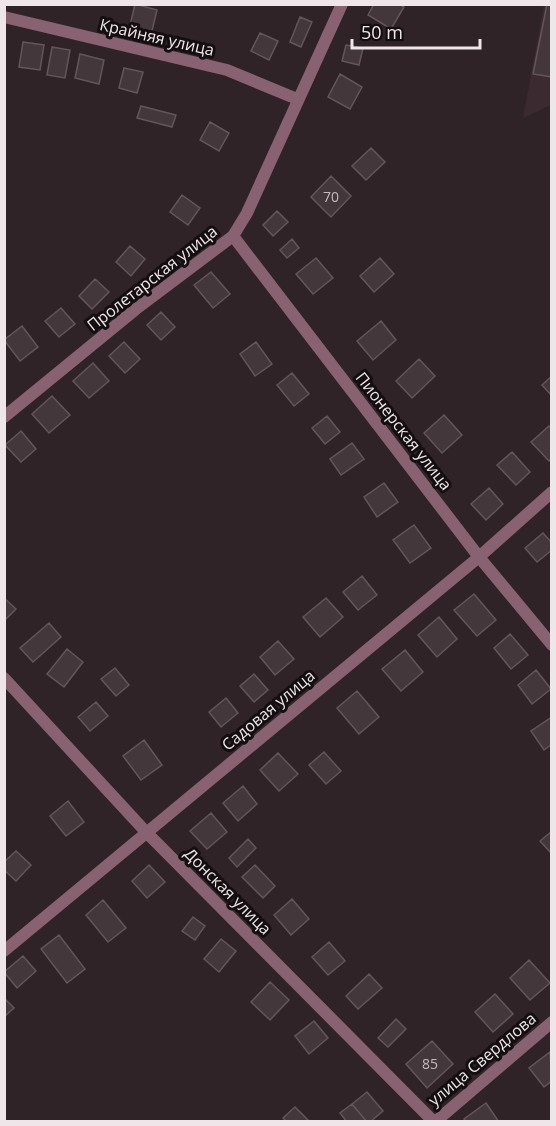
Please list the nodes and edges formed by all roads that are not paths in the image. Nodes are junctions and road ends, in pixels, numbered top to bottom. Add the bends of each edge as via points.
1 (342, 4) edge
2 (4, 17) edge
3 (297, 99) junction
4 (233, 236) junction
5 (4, 417) edge
6 (552, 492) edge
7 (479, 557) junction
8 (552, 645) edge
9 (4, 678) edge
10 (146, 832) junction
11 (4, 951) edge
12 (552, 1022) edge
13 (434, 1122) edge

1 - 3 street, Пролетарская улица
2 - 3 street, Крайняя улица via 227,70
3 - 4 street, Пролетарская улица
4 - 5 street, Пролетарская улица
4 - 7 street, Пионерская улица
6 - 7 street, Садовая улица
7 - 8 street, Пионерская улица
7 - 10 street, Садовая улица
9 - 10 street, Донская улица
10 - 11 street, Садовая улица
10 - 13 street, Донская улица
12 - 13 street, улица Свердлова

